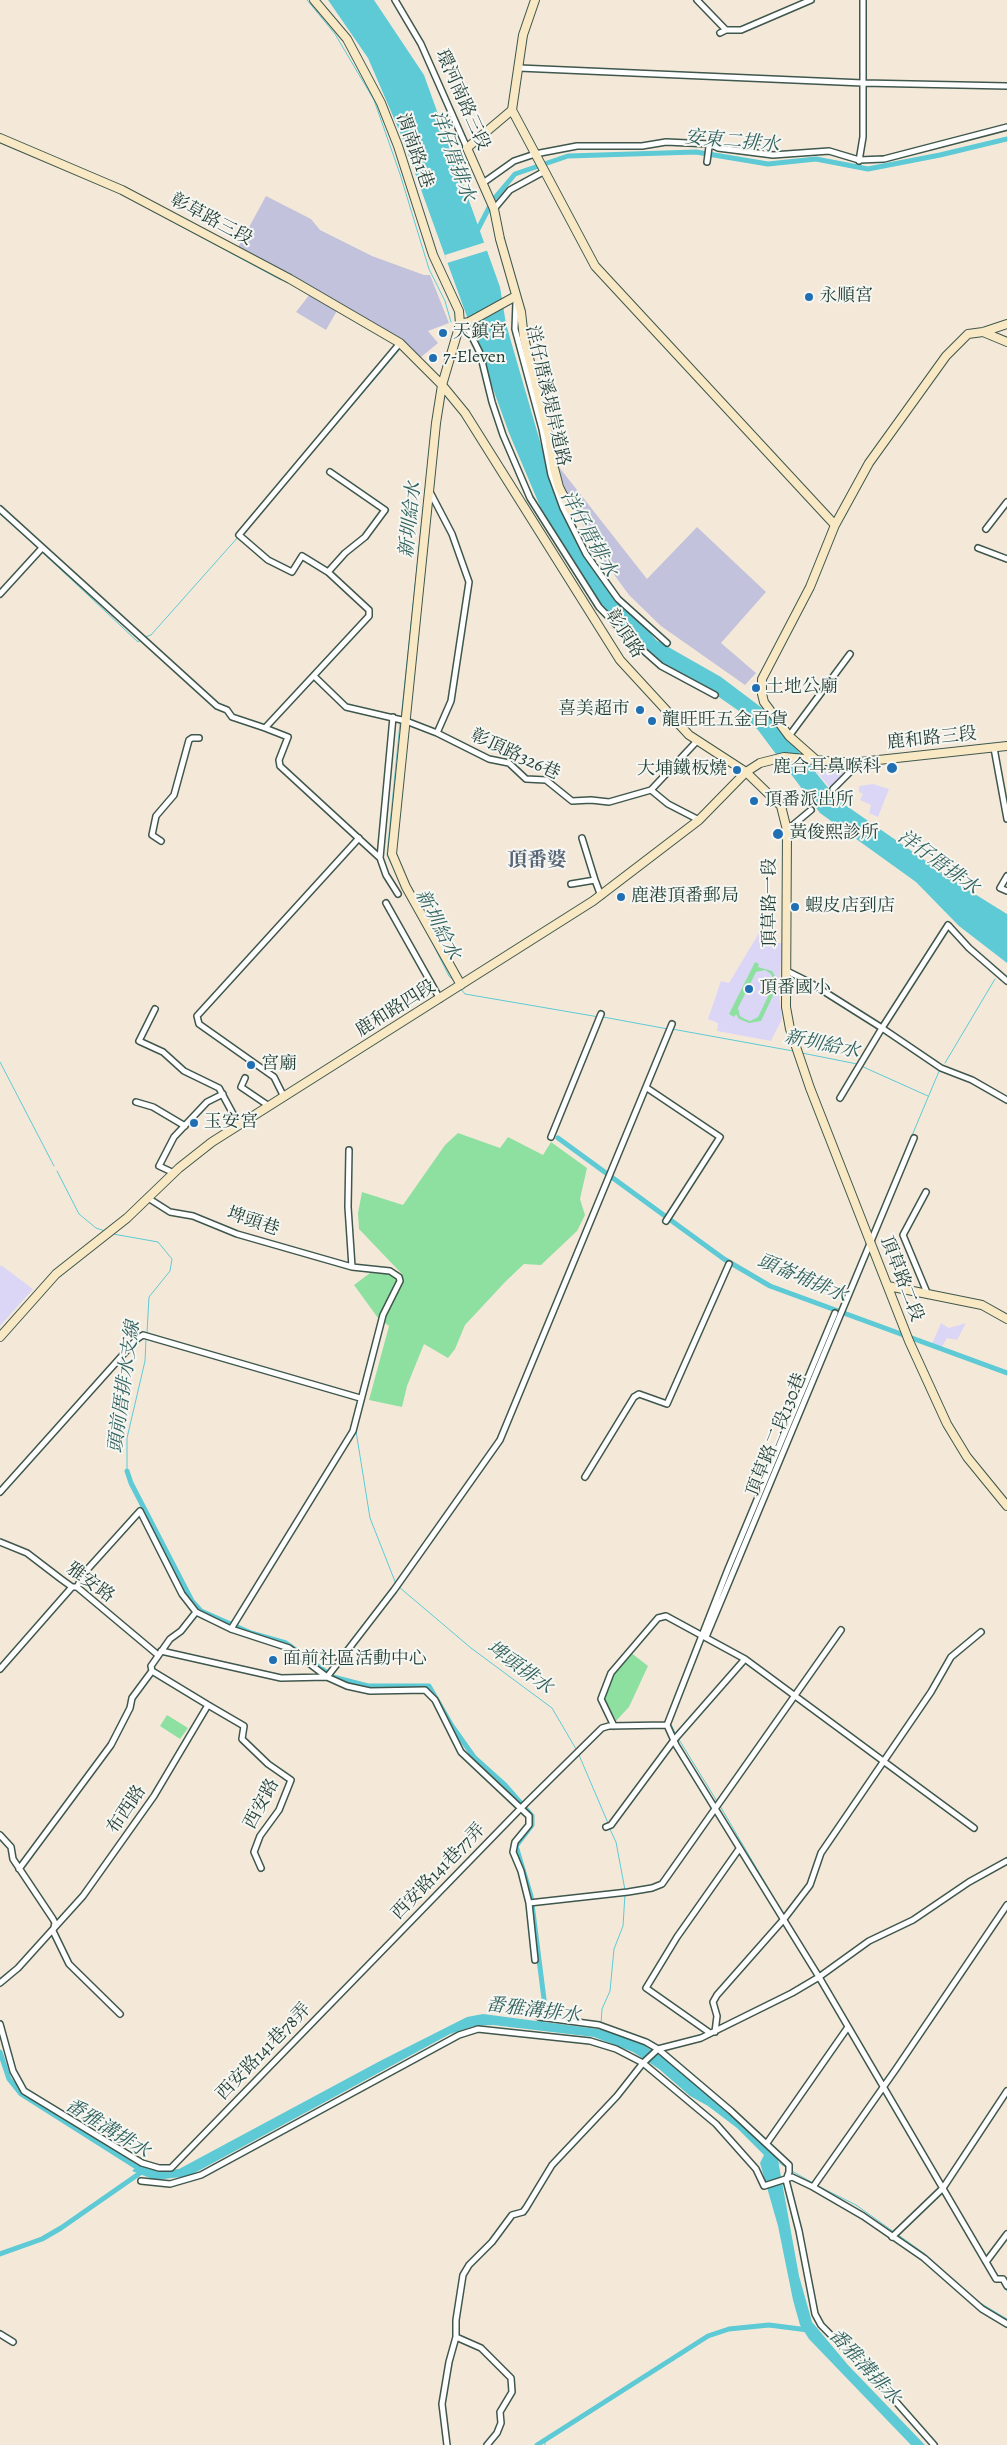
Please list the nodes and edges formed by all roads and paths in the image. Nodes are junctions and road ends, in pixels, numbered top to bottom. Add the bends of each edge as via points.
1 (314, 0) edge
2 (395, 0) edge
3 (535, 0) edge
4 (697, 0) edge
5 (811, 0) edge
6 (863, 0) edge
7 (519, 68) junction
8 (863, 83) junction
9 (1007, 86) edge
10 (512, 110) junction
11 (1007, 127) edge
12 (0, 138) edge
13 (709, 147) dead end
14 (467, 148) junction
15 (536, 155) junction
16 (859, 161) junction
17 (706, 162) dead end
18 (543, 170) junction
19 (484, 186) junction
20 (494, 209) junction
21 (516, 296) junction
22 (460, 324) junction
23 (1007, 324) edge
24 (983, 332) junction
25 (1007, 342) edge
26 (400, 343) junction
27 (440, 383) junction
28 (330, 472) dead end
29 (429, 490) junction
30 (1007, 502) edge
31 (0, 509) edge
32 (571, 510) dead end
33 (835, 525) junction
34 (986, 529) dead end
35 (42, 548) junction
36 (978, 548) dead end
37 (1007, 559) edge
38 (328, 572) junction
39 (0, 594) edge
40 (667, 643) dead end
41 (850, 654) dead end
42 (314, 676) junction
43 (715, 696) dead end
44 (400, 719) junction
45 (265, 728) junction
46 (438, 733) junction
47 (789, 736) junction
48 (199, 738) dead end
49 (697, 741) junction
50 (1007, 746) edge
51 (994, 748) junction
52 (770, 758) joint
53 (811, 759) junction
54 (860, 762) junction
55 (746, 772) junction
56 (651, 790) junction
57 (833, 790) dead end
58 (811, 810) dead end
59 (1007, 819) edge
60 (699, 820) junction
61 (787, 830) junction
62 (359, 838) junction
63 (582, 838) dead end
64 (160, 841) dead end
65 (380, 858) junction
66 (1007, 876) edge
67 (595, 880) junction
68 (571, 884) dead end
69 (1007, 891) edge
70 (398, 894) dead end
71 (601, 896) junction
72 (386, 903) dead end
73 (787, 971) junction
74 (1007, 981) edge
75 (461, 985) junction
76 (440, 998) junction
77 (155, 1008) dead end
78 (601, 1014) dead end
79 (672, 1024) dead end
80 (882, 1028) junction
81 (796, 1048) joint
82 (245, 1078) dead end
83 (647, 1088) junction
84 (223, 1094) junction
85 (284, 1097) junction
86 (840, 1098) dead end
87 (1007, 1100) edge
88 (136, 1102) dead end
89 (270, 1106) junction
90 (239, 1125) junction
91 (185, 1126) junction
92 (551, 1137) dead end
93 (914, 1138) dead end
94 (349, 1150) dead end
95 (174, 1173) junction
96 (926, 1192) dead end
97 (148, 1198) junction
98 (668, 1218) dead end
99 (871, 1242) junction
100 (729, 1264) dead end
101 (352, 1267) junction
102 (888, 1286) junction
103 (928, 1295) junction
104 (835, 1313) dead end
105 (1007, 1319) edge
106 (0, 1337) edge
107 (360, 1398) junction
108 (586, 1476) dead end
109 (0, 1492) edge
110 (1007, 1506) edge
111 (0, 1542) edge
112 (75, 1587) junction
113 (196, 1612) junction
114 (231, 1629) junction
115 (841, 1630) dead end
116 (981, 1632) dead end
117 (704, 1636) junction
118 (159, 1653) junction
119 (745, 1659) junction
120 (0, 1669) edge
121 (152, 1671) junction
122 (327, 1676) junction
123 (795, 1695) junction
124 (208, 1705) junction
125 (667, 1725) junction
126 (614, 1726) junction
127 (674, 1740) junction
128 (885, 1760) junction
129 (715, 1807) junction
130 (521, 1808) junction
131 (608, 1826) dead end
132 (974, 1828) dead end
133 (0, 1835) edge
134 (739, 1849) junction
135 (1007, 1861) edge
136 (18, 1868) junction
137 (261, 1868) dead end
138 (532, 1903) junction
139 (1007, 1905) edge
140 (784, 1919) junction
141 (53, 1931) junction
142 (377, 1955) joint
143 (535, 1960) dead end
144 (819, 1977) junction
145 (0, 1983) edge
146 (120, 2014) dead end
147 (539, 2017) dead end
148 (0, 2024) edge
149 (848, 2027) junction
150 (713, 2032) junction
151 (658, 2049) junction
152 (643, 2063) junction
153 (883, 2088) junction
154 (1007, 2091) edge
155 (767, 2143) junction
156 (786, 2180) junction
157 (141, 2181) dead end
158 (814, 2185) junction
159 (943, 2188) junction
160 (1007, 2234) edge
161 (895, 2235) junction
162 (986, 2262) junction
163 (1007, 2286) edge
164 (1007, 2324) edge
165 (0, 2334) edge
166 (456, 2337) junction
167 (13, 2342) dead end
168 (447, 2445) edge
169 (487, 2445) edge
170 (934, 2445) edge

1 - 22 street, 渭南路1巷 via 347,38 381,103 433,255 459,311
2 - 14 street, 環河南路三段 via 421,44
3 - 7 street via 523,35
4 - 5 street via 723,32 741,30
6 - 8 street
7 - 8 street
7 - 10 street
8 - 9 street
8 - 16 street via 863,148
10 - 14 street
10 - 15 street
11 - 16 street via 884,160
12 - 26 street, 彰草路三段 via 122,190 290,279
13 - 17 street
14 - 19 street, 環河南路三段
15 - 16 street via 577,146 642,146 666,142 710,144 718,148 773,154 829,152
15 - 18 street
15 - 19 street via 514,161
18 - 20 street via 510,190
18 - 33 street via 595,266
19 - 20 street, 環河南路三段
20 - 21 street, 環河南路三段
21 - 22 street
21 - 32 street, 環河南路三段 via 550,437 554,468
21 - 40 street, 洋仔厝溪堤岸道路 via 515,328 551,475 563,508 586,554 618,599
22 - 27 street
22 - 43 street via 469,331 480,353 503,435 530,498 599,607 660,666
23 - 24 street
24 - 25 street
24 - 33 street via 968,334 946,356 869,463
26 - 27 street, 彰頂路
26 - 38 street via 239,535 268,560 292,572 302,556
27 - 29 street
27 - 49 street, 彰頂路 via 465,413 620,660
28 - 38 street via 385,510 365,537 345,552
29 - 44 street
29 - 46 street via 452,534 469,582 451,701
30 - 34 street
31 - 35 street
33 - 47 street via 810,588 762,679 764,702
35 - 39 street
35 - 45 street via 217,706 227,710 232,717
36 - 37 street
38 - 42 street via 368,610 369,616
41 - 47 street
42 - 44 street, 彰頂路326巷 via 346,707
42 - 45 street
44 - 46 street, 彰頂路326巷
44 - 65 street
44 - 75 street via 393,861
45 - 62 street via 288,738 279,760 280,766
46 - 56 street, 彰頂路326巷 via 489,759 509,764 526,779 546,780 572,801 608,802
47 - 53 street
48 - 64 street via 189,740 174,795 156,816 152,835
49 - 55 street, 彰頂路
49 - 56 street
50 - 51 street, 鹿和路三段
51 - 54 street, 鹿和路三段
51 - 59 street
52 - 53 street, 鹿和路三段
52 - 55 street, 鹿和路四段
53 - 54 street, 鹿和路三段
54 - 57 street
55 - 60 street, 鹿和路四段
55 - 61 street, 頂草路一段 via 781,806
56 - 60 street via 668,804
58 - 61 street
60 - 71 street, 鹿和路四段
61 - 73 street, 頂草路一段
62 - 65 street
62 - 85 street via 197,1016 199,1024 274,1077
63 - 67 street
65 - 70 street
66 - 69 street via 1000,888
67 - 68 street
67 - 71 street
71 - 75 street, 鹿和路四段
72 - 76 street
73 - 80 street
73 - 81 street, 頂草路一段 via 786,1014
74 - 80 street via 948,925
75 - 76 street, 鹿和路四段
76 - 85 street, 鹿和路四段
77 - 84 street via 139,1041 163,1052 184,1071 211,1082
78 - 92 street
79 - 83 street
80 - 86 street
80 - 87 street via 941,1068 972,1080
81 - 99 street, 頂草路二段
82 - 89 street via 241,1087
83 - 98 street via 720,1137
83 - 122 street via 500,1440 394,1590
84 - 90 street
84 - 91 street via 207,1102
85 - 89 street, 鹿和路四段
88 - 91 street via 153,1107
89 - 90 street, 鹿和路四段
90 - 95 street, 鹿和路四段
91 - 95 street via 174,1137 159,1166
93 - 99 street, 頂草路二段130巷
94 - 101 street
95 - 97 street, 鹿和路四段
96 - 103 street via 902,1235
97 - 101 street, 埤頭巷 via 170,1212 193,1216 238,1234
97 - 106 street, 鹿和路四段 via 56,1274
99 - 102 street, 頂草路二段
99 - 117 street, 頂草路二段130巷
100 - 108 street via 666,1404 639,1394 634,1396
101 - 107 street, 埤頭巷 via 390,1271 400,1277 383,1315
102 - 103 street
102 - 110 street, 頂草路二段 via 947,1424 967,1457
103 - 105 street via 982,1305
104 - 117 street
107 - 109 street via 143,1335
107 - 114 street via 353,1431
111 - 112 street, 雅安路 via 27,1553
112 - 113 street via 140,1511 182,1594
112 - 118 street, 雅安路
112 - 120 street
113 - 114 street
113 - 118 street
114 - 122 street via 289,1648
115 - 123 street
116 - 128 street via 951,1657
117 - 119 street
117 - 125 street
117 - 126 street via 666,1616 658,1618 611,1673 601,1699
118 - 121 street via 151,1666
118 - 122 street, 雅安路 via 281,1678
119 - 123 street
119 - 127 street
121 - 124 street
121 - 136 street via 132,1698 111,1745
122 - 130 street via 347,1686 370,1691 425,1690 435,1700 461,1752
123 - 128 street
123 - 129 street
124 - 137 street, 西安路 via 244,1726 242,1739 291,1780 279,1810 260,1836 254,1852
124 - 141 street, 布西路 via 154,1796 83,1896
125 - 126 street
125 - 127 street
126 - 130 street, 西安路141巷77弄 via 602,1728
127 - 129 street
127 - 131 street
128 - 132 street
128 - 140 street via 821,1853 810,1885
129 - 134 street
129 - 138 street via 662,1884 626,1892
130 - 138 street via 530,1822 515,1842 513,1852
130 - 142 street, 西安路141巷77弄
133 - 136 street via 11,1847
134 - 140 street
134 - 150 street via 677,1937 646,1988
135 - 144 street via 913,1920 869,1941
136 - 141 street via 53,1919
138 - 143 street
139 - 153 street
140 - 144 street
140 - 150 street via 717,1995 713,2002 717,2016
141 - 145 street, 布西路
141 - 146 street via 69,1964
142 - 148 street, 西安路141巷78弄 via 171,2168 142,2163 24,2091 13,2071
144 - 149 street
144 - 150 street
147 - 151 street via 599,2025
149 - 153 street
149 - 155 street
150 - 151 street via 688,2043
151 - 152 street
151 - 155 street
152 - 156 street via 716,2124 756,2169 764,2186
152 - 157 street via 616,2049 590,2041 478,2028 459,2035 200,2175 161,2185
152 - 166 street via 612,2102 552,2165 526,2208 512,2215 469,2265 463,2275
153 - 158 street
153 - 159 street
154 - 159 street
155 - 156 street via 790,2170
156 - 158 street via 792,2177
156 - 170 street via 815,2314 821,2325
158 - 161 street
159 - 161 street
159 - 162 street
160 - 162 street
161 - 164 street via 982,2308
162 - 163 street via 996,2279 1003,2279
165 - 167 street
166 - 168 street via 442,2404
166 - 169 street via 481,2348 511,2378 512,2392 500,2412 501,2423

